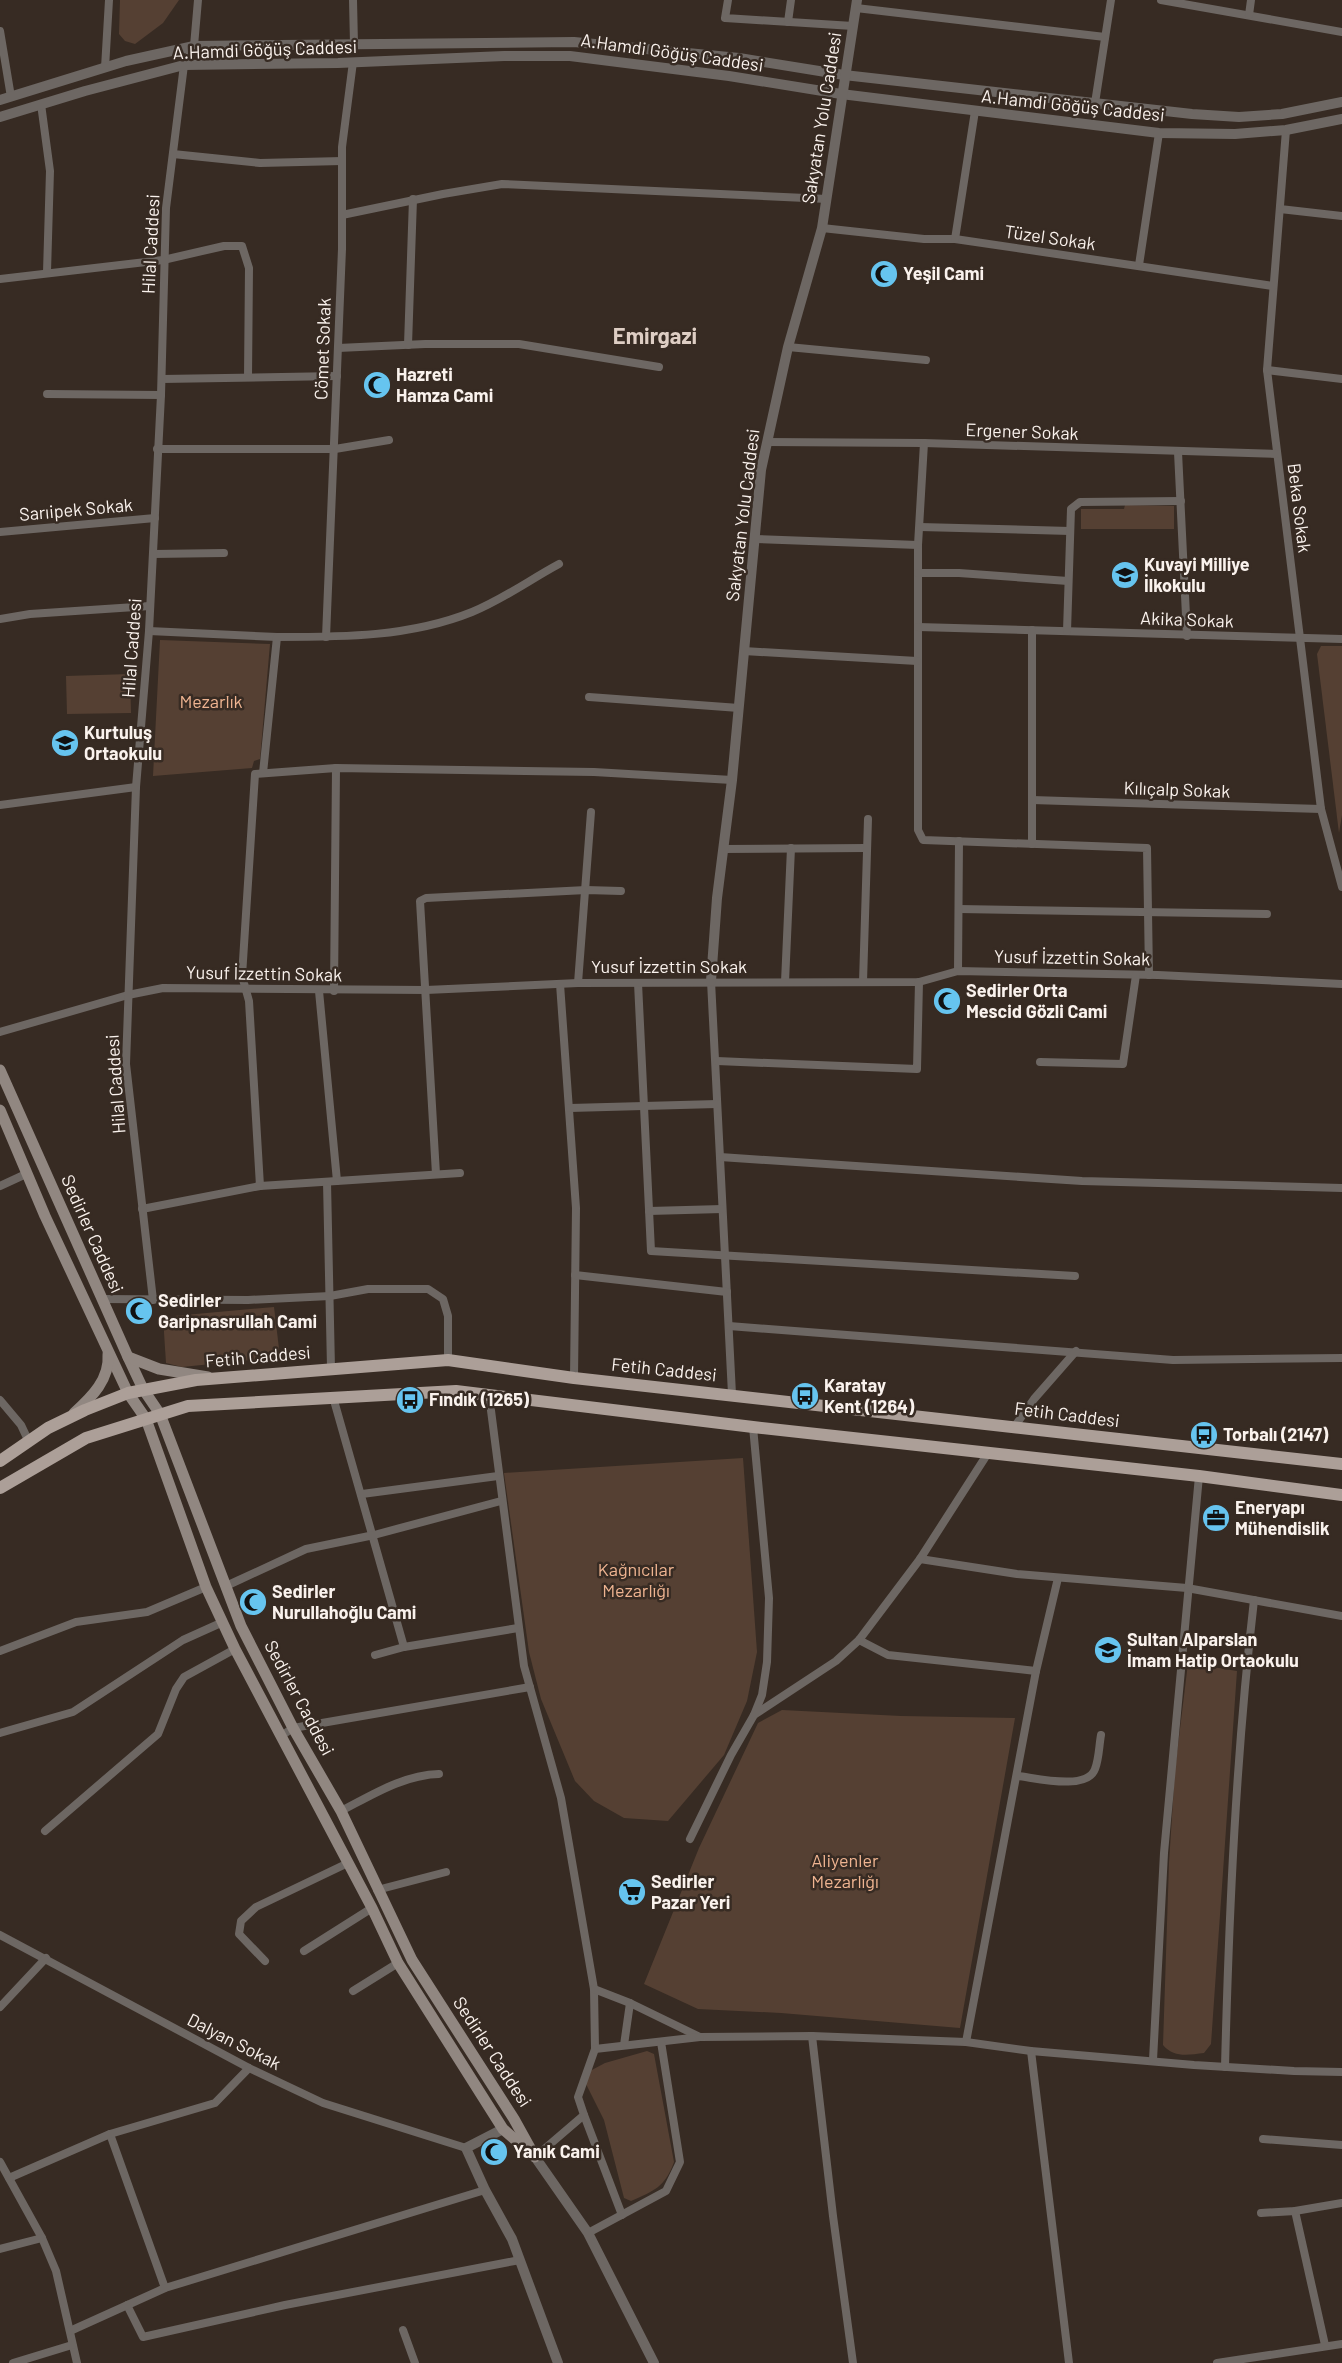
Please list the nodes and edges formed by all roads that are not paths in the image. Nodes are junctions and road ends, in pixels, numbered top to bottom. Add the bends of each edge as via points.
1 (109, 0) edge
2 (198, 0) edge
3 (353, 0) edge
4 (728, 0) edge
5 (791, 0) edge
6 (1111, 0) edge
7 (1161, 0) edge
8 (1252, 0) edge
9 (857, 4) edge
10 (1249, 15) junction
11 (788, 22) junction
12 (853, 26) junction
13 (0, 31) edge
14 (1342, 32) edge
15 (1105, 37) junction
16 (354, 44) junction
17 (194, 46) junction
18 (353, 62) junction
19 (184, 65) junction
20 (104, 68) junction
21 (844, 75) junction
22 (841, 94) junction
23 (11, 97) junction
24 (0, 100) edge
25 (1342, 102) edge
26 (1095, 103) junction
27 (41, 104) junction
28 (975, 111) junction
29 (0, 117) edge
30 (1342, 119) edge
31 (1286, 130) junction
32 (1159, 133) junction
33 (172, 154) junction
34 (342, 161) junction
35 (414, 199) junction
36 (827, 199) junction
37 (1280, 209) junction
38 (342, 215) junction
39 (1342, 216) edge
40 (822, 228) junction
41 (954, 239) junction
42 (164, 260) junction
43 (1139, 265) junction
44 (47, 272) junction
45 (0, 279) edge
46 (1273, 286) junction
47 (408, 345) junction
48 (788, 347) junction
49 (338, 348) junction
50 (926, 360) dead end
51 (659, 367) dead end
52 (1267, 370) junction
53 (337, 376) junction
54 (248, 377) junction
55 (162, 378) junction
56 (1342, 379) edge
57 (47, 394) dead end
58 (161, 395) junction
59 (390, 440) dead end
60 (767, 442) junction
61 (924, 443) junction
62 (157, 449) junction
63 (335, 449) junction
64 (1178, 452) junction
65 (1277, 454) junction
66 (1180, 501) junction
67 (155, 518) junction
68 (920, 527) junction
69 (1070, 531) junction
70 (0, 532) edge
71 (754, 539) junction
72 (918, 546) junction
73 (224, 553) dead end
74 (154, 554) junction
75 (559, 564) dead end
76 (918, 573) junction
77 (1068, 581) junction
78 (150, 606) junction
79 (0, 619) edge
80 (918, 627) junction
81 (1032, 630) junction
82 (149, 631) junction
83 (1067, 631) junction
84 (1187, 636) junction
85 (277, 637) junction
86 (326, 637) junction
87 (1300, 638) junction
88 (1342, 639) edge
89 (744, 651) junction
90 (917, 662) junction
91 (589, 697) dead end
92 (739, 708) junction
93 (336, 768) junction
94 (263, 773) junction
95 (732, 780) junction
96 (136, 787) junction
97 (1032, 800) junction
98 (0, 805) edge
99 (1321, 809) junction
100 (592, 812) dead end
101 (868, 819) dead end
102 (959, 841) junction
103 (1032, 844) junction
104 (723, 848) junction
105 (791, 848) junction
106 (866, 848) junction
107 (1342, 887) edge
108 (586, 890) junction
109 (621, 890) dead end
110 (958, 909) junction
111 (1148, 912) junction
112 (1267, 914) dead end
113 (958, 971) junction
114 (1136, 975) junction
115 (1149, 975) junction
116 (711, 981) junction
117 (638, 982) junction
118 (785, 982) junction
119 (863, 982) junction
120 (919, 982) junction
121 (578, 983) junction
122 (560, 984) junction
123 (1342, 984) edge
124 (244, 990) junction
125 (426, 990) junction
126 (319, 991) junction
127 (334, 991) junction
128 (128, 995) junction
129 (0, 1032) edge
130 (717, 1062) junction
131 (1040, 1062) dead end
132 (0, 1070) edge
133 (717, 1104) junction
134 (644, 1106) junction
135 (570, 1108) junction
136 (0, 1110) edge
137 (720, 1157) junction
138 (460, 1173) dead end
139 (26, 1174) junction
140 (436, 1174) junction
141 (338, 1181) junction
142 (327, 1182) junction
143 (0, 1186) edge
144 (260, 1186) junction
145 (1342, 1188) edge
146 (142, 1209) junction
147 (722, 1209) junction
148 (649, 1211) junction
149 (725, 1255) junction
150 (575, 1275) junction
151 (1075, 1276) dead end
152 (727, 1292) junction
153 (330, 1296) junction
154 (102, 1298) junction
155 (153, 1300) junction
156 (729, 1326) junction
157 (108, 1350) junction
158 (1076, 1352) junction
159 (128, 1357) junction
160 (1342, 1358) edge
161 (448, 1360) junction
162 (331, 1368) junction
163 (214, 1378) junction
164 (574, 1378) junction
165 (143, 1389) junction
166 (128, 1393) junction
167 (732, 1394) junction
168 (489, 1395) junction
169 (333, 1397) junction
170 (0, 1400) edge
171 (160, 1414) junction
172 (69, 1418) junction
173 (146, 1419) junction
174 (1016, 1426) junction
175 (753, 1427) junction
176 (28, 1442) junction
177 (988, 1453) junction
178 (0, 1461) edge
179 (1342, 1464) edge
180 (498, 1476) junction
181 (1199, 1476) junction
182 (0, 1488) edge
183 (1342, 1488) edge
184 (1304, 1489) junction
185 (362, 1494) junction
186 (1342, 1495) edge
187 (501, 1500) junction
188 (374, 1535) junction
189 (920, 1559) junction
190 (1058, 1578) junction
191 (226, 1586) junction
192 (206, 1587) junction
193 (1187, 1588) junction
194 (1254, 1600) junction
195 (1342, 1616) edge
196 (223, 1622) junction
197 (518, 1628) junction
198 (858, 1640) junction
199 (404, 1647) junction
200 (235, 1649) junction
201 (0, 1652) edge
202 (375, 1655) dead end
203 (1036, 1671) junction
204 (530, 1687) junction
205 (754, 1715) junction
206 (293, 1728) junction
207 (0, 1733) edge
208 (1101, 1735) dead end
209 (281, 1736) junction
210 (439, 1774) dead end
211 (1018, 1776) junction
212 (340, 1811) junction
213 (45, 1831) dead end
214 (690, 1839) dead end
215 (348, 1863) junction
216 (446, 1872) dead end
217 (377, 1890) junction
218 (372, 1908) junction
219 (0, 1935) edge
220 (304, 1951) dead end
221 (46, 1958) junction
222 (265, 1961) dead end
223 (398, 1962) junction
224 (594, 1990) junction
225 (353, 1991) dead end
226 (630, 2004) junction
227 (0, 2007) edge
228 (812, 2036) junction
229 (700, 2037) junction
230 (661, 2042) junction
231 (966, 2042) junction
232 (624, 2046) junction
233 (595, 2049) junction
234 (1031, 2051) junction
235 (1153, 2060) junction
236 (1225, 2067) junction
237 (249, 2068) junction
238 (1342, 2072) edge
239 (584, 2115) junction
240 (503, 2129) junction
241 (110, 2134) junction
242 (1263, 2139) dead end
243 (1342, 2145) edge
244 (466, 2148) junction
245 (535, 2157) junction
246 (0, 2162) edge
247 (9, 2178) junction
248 (485, 2190) junction
249 (1342, 2203) edge
250 (1295, 2211) junction
251 (1261, 2213) dead end
252 (622, 2215) junction
253 (588, 2233) junction
254 (42, 2238) junction
255 (0, 2249) edge
256 (520, 2260) junction
257 (165, 2288) junction
258 (127, 2305) junction
259 (403, 2330) dead end
260 (70, 2331) junction
261 (1342, 2344) edge
262 (72, 2345) junction
263 (1325, 2345) junction
264 (13, 2363) edge
265 (77, 2363) edge
266 (416, 2363) edge
267 (558, 2363) edge
268 (654, 2363) edge
269 (853, 2363) edge
270 (1069, 2363) edge
271 (1217, 2363) edge

1 - 20 street
2 - 17 street, Hilal Caddesi
3 - 16 street
4 - 11 street via 725,18
5 - 11 street
6 - 15 street
7 - 10 street
8 - 10 street
9 - 12 street, Sakyatan Yolu Caddesi
9 - 15 street
10 - 14 street
11 - 12 street
12 - 21 street, Sakyatan Yolu Caddesi
13 - 23 street
15 - 26 street
16 - 17 street, A.Hamdi Göğüş Caddesi
16 - 21 street, A.Hamdi Göğüş Caddesi via 574,42 739,58
17 - 19 street, Hilal Caddesi
17 - 20 street, A.Hamdi Göğüş Caddesi
18 - 19 street, A.Hamdi Göğüş Caddesi
18 - 22 street, A.Hamdi Göğüş Caddesi via 570,56
18 - 34 street, Cömet Sokak
19 - 27 street, A.Hamdi Göğüş Caddesi
19 - 33 street, Hilal Caddesi
20 - 23 street, A.Hamdi Göğüş Caddesi
21 - 22 street, Sakyatan Yolu Caddesi
21 - 26 street, A.Hamdi Göğüş Caddesi
22 - 28 street, A.Hamdi Göğüş Caddesi
22 - 36 street, Sakyatan Yolu Caddesi
23 - 24 street, A.Hamdi Göğüş Caddesi
25 - 26 street, A.Hamdi Göğüş Caddesi via 1282,114 1238,117
27 - 29 street, A.Hamdi Göğüş Caddesi
27 - 44 street via 50,171
28 - 32 street, A.Hamdi Göğüş Caddesi
28 - 41 street
30 - 31 street, A.Hamdi Göğüş Caddesi
31 - 32 street, A.Hamdi Göğüş Caddesi via 1235,134
31 - 37 street, Beka Sokak
32 - 43 street
33 - 34 street via 260,162
33 - 42 street, Hilal Caddesi
34 - 38 street, Cömet Sokak
35 - 36 street via 502,184
35 - 38 street
35 - 47 street
36 - 40 street, Sakyatan Yolu Caddesi
37 - 39 street
37 - 46 street, Beka Sokak
38 - 49 street, Cömet Sokak
40 - 41 street, Tüzel Sokak
40 - 48 street, Sakyatan Yolu Caddesi
41 - 43 street, Tüzel Sokak
42 - 44 street
42 - 54 street via 224,246 242,246 245,249 249,268
42 - 55 street, Hilal Caddesi
43 - 46 street, Tüzel Sokak
44 - 45 street
46 - 52 street, Beka Sokak
47 - 49 street
47 - 51 street via 519,344
48 - 50 street
48 - 60 street, Sakyatan Yolu Caddesi
49 - 53 street, Cömet Sokak
52 - 56 street
52 - 65 street, Beka Sokak
53 - 54 street
53 - 63 street, Cömet Sokak
54 - 55 street
55 - 58 street, Hilal Caddesi
57 - 58 street
58 - 62 street, Hilal Caddesi
59 - 63 street
60 - 61 street, Ergener Sokak
60 - 71 street, Sakyatan Yolu Caddesi
61 - 64 street, Ergener Sokak
61 - 68 street
62 - 63 street
62 - 67 street, Hilal Caddesi
63 - 86 street, Cömet Sokak
64 - 65 street, Ergener Sokak
64 - 66 street
65 - 87 street, Beka Sokak
66 - 69 street via 1080,502 1071,509
66 - 84 street
67 - 70 street, Sarıipek Sokak
67 - 74 street, Hilal Caddesi
68 - 69 street
68 - 72 street
69 - 77 street
71 - 72 street
71 - 89 street, Sakyatan Yolu Caddesi
72 - 76 street
73 - 74 street
74 - 78 street, Hilal Caddesi
75 - 86 street via 473,612 418,628 378,635
76 - 77 street
76 - 80 street
77 - 83 street
78 - 79 street
78 - 82 street, Hilal Caddesi
80 - 81 street, Akika Sokak
80 - 90 street
81 - 83 street, Akika Sokak
81 - 97 street
82 - 85 street
82 - 96 street, Hilal Caddesi
83 - 84 street, Akika Sokak
84 - 87 street, Akika Sokak
85 - 86 street
85 - 94 street
87 - 88 street, Akika Sokak
87 - 99 street, Beka Sokak
89 - 90 street
89 - 92 street, Sakyatan Yolu Caddesi
90 - 102 street via 918,830 923,840
91 - 92 street
92 - 95 street, Sakyatan Yolu Caddesi
93 - 94 street
93 - 95 street via 594,772
93 - 127 street
94 - 124 street via 255,774 242,976
95 - 104 street, Sakyatan Yolu Caddesi
96 - 98 street
96 - 128 street, Hilal Caddesi
97 - 99 street, Kılıçalp Sokak
97 - 103 street
99 - 107 street, Beka Sokak
100 - 108 street
101 - 106 street
102 - 103 street
102 - 110 street
103 - 111 street via 1147,848
104 - 105 street
104 - 116 street, Sakyatan Yolu Caddesi
105 - 106 street
105 - 118 street
106 - 119 street
108 - 109 street
108 - 121 street
108 - 125 street via 420,900
110 - 111 street
110 - 113 street
111 - 112 street
111 - 115 street
113 - 114 street, Yusuf İzzettin Sokak
113 - 120 street, Yusuf İzzettin Sokak
114 - 115 street, Yusuf İzzettin Sokak
114 - 131 street via 1123,1064
115 - 123 street, Yusuf İzzettin Sokak
116 - 117 street, Yusuf İzzettin Sokak
116 - 118 street, Yusuf İzzettin Sokak
116 - 130 street
117 - 121 street, Yusuf İzzettin Sokak
117 - 134 street
118 - 119 street, Yusuf İzzettin Sokak
119 - 120 street, Yusuf İzzettin Sokak
120 - 130 street via 916,1069
121 - 122 street, Yusuf İzzettin Sokak
122 - 125 street, Yusuf İzzettin Sokak
122 - 135 street
124 - 126 street, Yusuf İzzettin Sokak
124 - 128 street, Yusuf İzzettin Sokak via 163,988
124 - 144 street via 249,1000
125 - 127 street, Yusuf İzzettin Sokak
125 - 140 street
126 - 127 street, Yusuf İzzettin Sokak
126 - 141 street
128 - 129 street, Yusuf İzzettin Sokak
128 - 146 street, Hilal Caddesi via 126,1064
130 - 133 street
132 - 154 main road, Sedirler Caddesi
133 - 134 street
133 - 137 street
134 - 135 street
134 - 148 street
135 - 150 street via 576,1208
136 - 139 main road, Sedirler Caddesi
137 - 145 street via 1082,1181
137 - 147 street
138 - 140 street
139 - 143 street
139 - 157 main road, Sedirler Caddesi
140 - 141 street
141 - 142 street
142 - 144 street
142 - 153 street
144 - 146 street
146 - 155 street, Hilal Caddesi
147 - 148 street
147 - 149 street
148 - 149 street via 652,1251
149 - 151 street
149 - 152 street
150 - 152 street
150 - 164 street
152 - 156 street
153 - 155 street
153 - 161 street via 368,1289 428,1289 443,1299 448,1316
153 - 162 street
154 - 155 street
154 - 159 main road, Sedirler Caddesi
156 - 158 street
156 - 167 street
157 - 166 main road, Sedirler Caddesi
157 - 172 main road via 109,1364 102,1384
158 - 160 street via 1173,1360
158 - 174 street via 1034,1399
159 - 163 main road via 159,1369
159 - 165 main road, Sedirler Caddesi
161 - 162 main road, Fetih Caddesi
161 - 164 main road, Fetih Caddesi
162 - 163 main road, Fetih Caddesi
163 - 165 main road, Fetih Caddesi
164 - 167 main road, Fetih Caddesi
165 - 166 main road, Fetih Caddesi
165 - 171 main road, Sedirler Caddesi
166 - 172 main road, Fetih Caddesi
166 - 173 main road, Sedirler Caddesi
167 - 174 main road, Fetih Caddesi
168 - 169 main road via 456,1391
168 - 175 main road
168 - 180 street
169 - 171 main road via 188,1406
169 - 185 street
170 - 176 street via 21,1425
171 - 173 main road
171 - 191 main road, Sedirler Caddesi
172 - 176 main road, Fetih Caddesi
173 - 182 main road via 86,1438
173 - 192 main road, Sedirler Caddesi
174 - 179 main road, Fetih Caddesi
175 - 177 main road
175 - 205 street via 770,1598 767,1662 762,1695
176 - 178 main road, Fetih Caddesi
177 - 181 main road
177 - 189 street
180 - 185 street
180 - 187 street
181 - 184 main road
181 - 193 street
183 - 184 main road
184 - 186 main road
185 - 188 street
187 - 188 street
187 - 197 street
188 - 191 street via 306,1549
188 - 199 street
189 - 190 street
189 - 198 street
190 - 193 street
190 - 203 street
191 - 206 main road, Sedirler Caddesi via 241,1626
192 - 196 main road, Sedirler Caddesi
192 - 201 street via 147,1612 76,1622
193 - 194 street
193 - 235 street via 1164,1853
194 - 195 street
194 - 236 street via 1245,1676 1230,1902
196 - 200 main road, Sedirler Caddesi
196 - 207 street via 183,1640 73,1712
197 - 199 street
197 - 204 street
198 - 203 street via 888,1655
198 - 205 street via 836,1661
199 - 202 street
200 - 209 main road, Sedirler Caddesi
200 - 213 street via 184,1678 176,1689 158,1734
203 - 211 street
204 - 206 street
204 - 224 street via 560,1798
205 - 214 street via 731,1754
206 - 209 street
206 - 212 main road, Sedirler Caddesi
208 - 211 street via 1095,1771 1089,1777 1076,1782
209 - 215 main road, Sedirler Caddesi
210 - 212 street via 421,1774 403,1780
211 - 231 street
212 - 217 main road, Sedirler Caddesi
215 - 218 main road, Sedirler Caddesi
215 - 222 street via 256,1907 241,1921 238,1934
216 - 217 street
217 - 245 main road, Sedirler Caddesi via 412,1960 514,2118
218 - 220 street
218 - 223 main road, Sedirler Caddesi
219 - 221 street, Dalyan Sokak
221 - 227 street
221 - 237 street, Dalyan Sokak
223 - 225 street
223 - 240 main road, Sedirler Caddesi
224 - 226 street
224 - 233 street
226 - 229 street
226 - 232 street
228 - 229 street
228 - 231 street
228 - 269 street
229 - 230 street
230 - 232 street
230 - 252 street via 680,2162 666,2191
231 - 234 street
232 - 233 street
233 - 239 street via 578,2098
234 - 235 street
234 - 270 street
235 - 236 street
236 - 238 street
237 - 241 street via 215,2103
237 - 244 street, Dalyan Sokak via 323,2103
239 - 245 street
239 - 252 street
240 - 244 street
240 - 245 main road, Sedirler Caddesi
241 - 247 street
241 - 257 street
242 - 243 street
244 - 248 street
245 - 253 street, Sedirler Caddesi
246 - 247 street
247 - 254 street
248 - 256 street
248 - 257 street
249 - 250 street
250 - 251 street
250 - 263 street
252 - 253 street
253 - 268 street, Sedirler Caddesi
254 - 255 street
254 - 260 street via 56,2271
256 - 258 street via 143,2337
256 - 267 street
257 - 258 street
258 - 260 street
259 - 266 street
260 - 262 street
261 - 263 street
262 - 264 street
262 - 265 street
263 - 271 street

